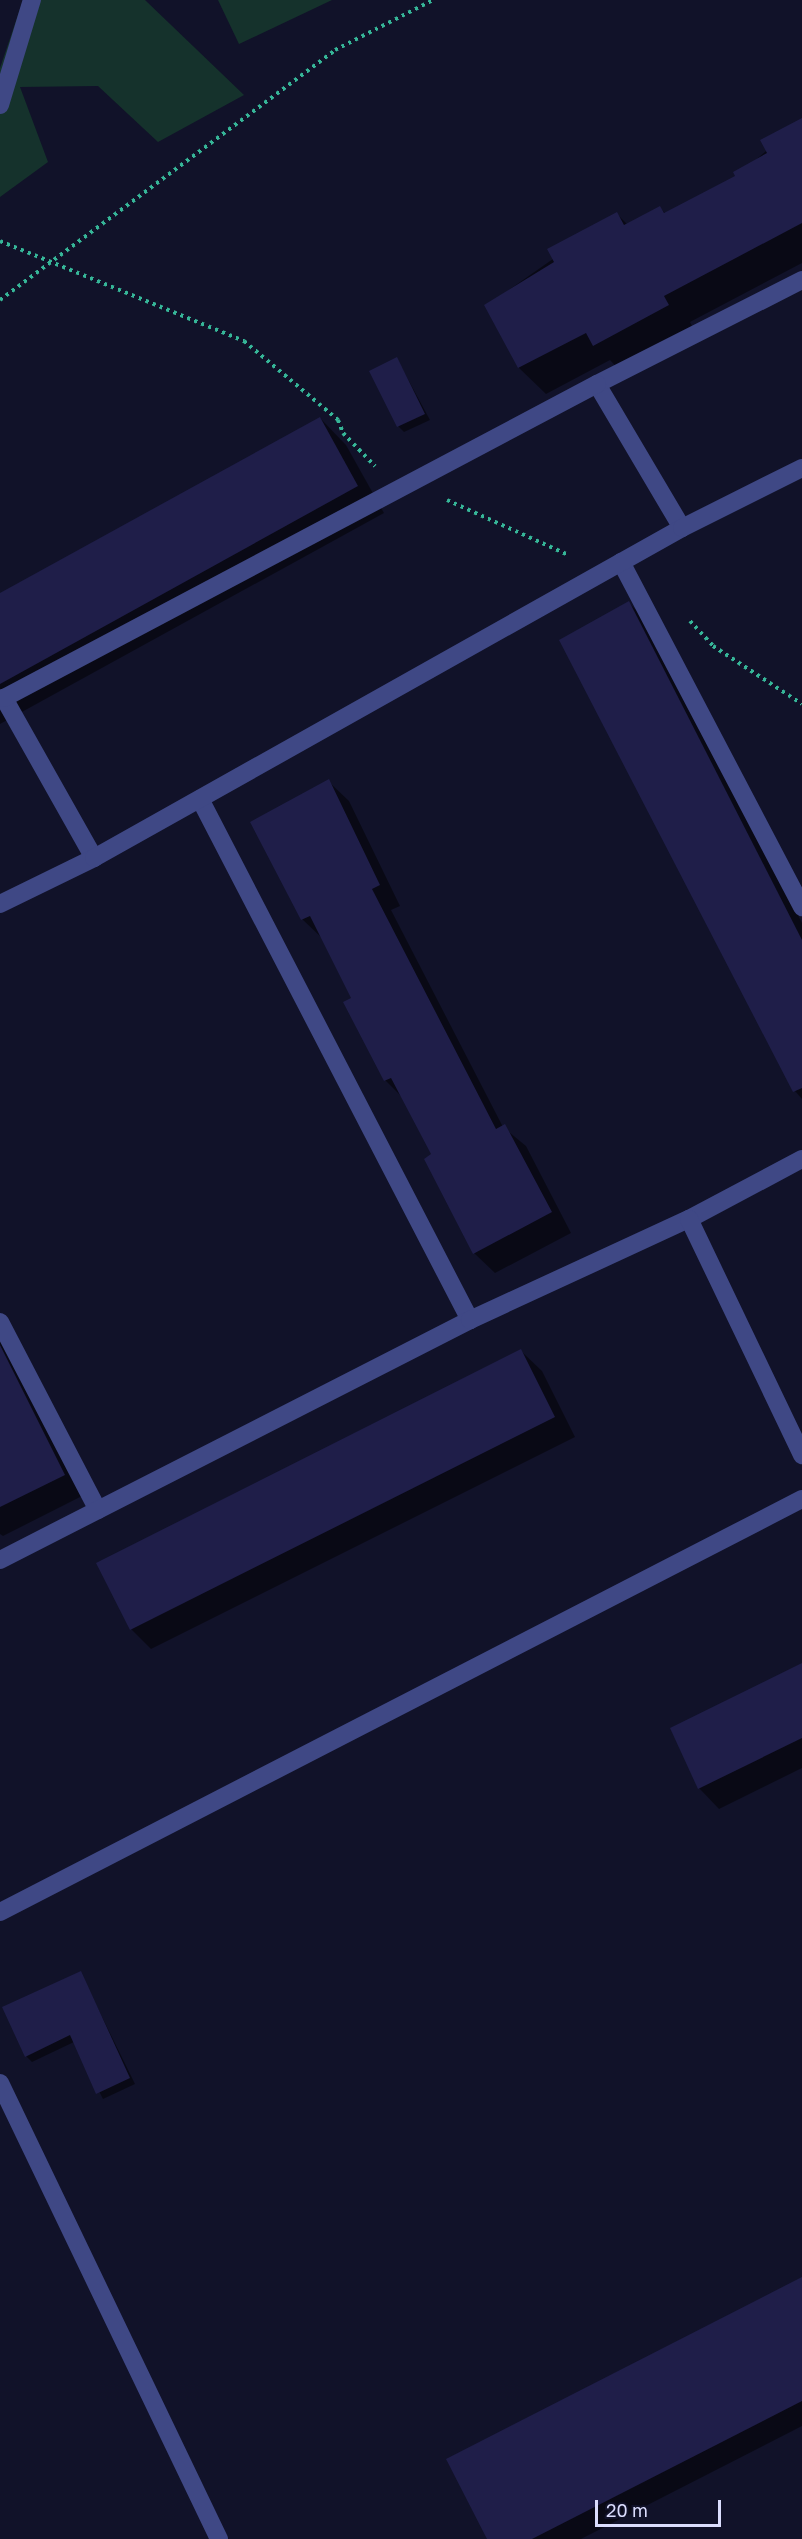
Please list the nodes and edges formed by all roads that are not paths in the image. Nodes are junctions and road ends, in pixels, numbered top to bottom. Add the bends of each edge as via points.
1 (32, 0) edge
2 (0, 105) edge
3 (802, 280) edge
4 (597, 384) junction
5 (802, 468) edge
6 (682, 528) junction
7 (621, 562) junction
8 (2, 699) edge
9 (200, 799) junction
10 (94, 858) junction
11 (0, 904) edge
12 (802, 907) edge
13 (802, 1159) edge
14 (689, 1219) junction
15 (470, 1320) junction
16 (0, 1322) edge
17 (802, 1455) edge
18 (802, 1499) edge
19 (98, 1510) junction
20 (0, 1560) edge
21 (0, 1912) edge
22 (0, 2082) edge
23 (219, 2539) edge

1 - 2 street
3 - 4 street
4 - 6 street
4 - 8 street
5 - 6 street
6 - 7 street
7 - 9 street
7 - 12 street
8 - 10 street
9 - 10 street
9 - 15 street
10 - 11 street
13 - 14 street
14 - 15 street
14 - 17 street
15 - 19 street
16 - 19 street
18 - 21 street
19 - 20 street
22 - 23 street

